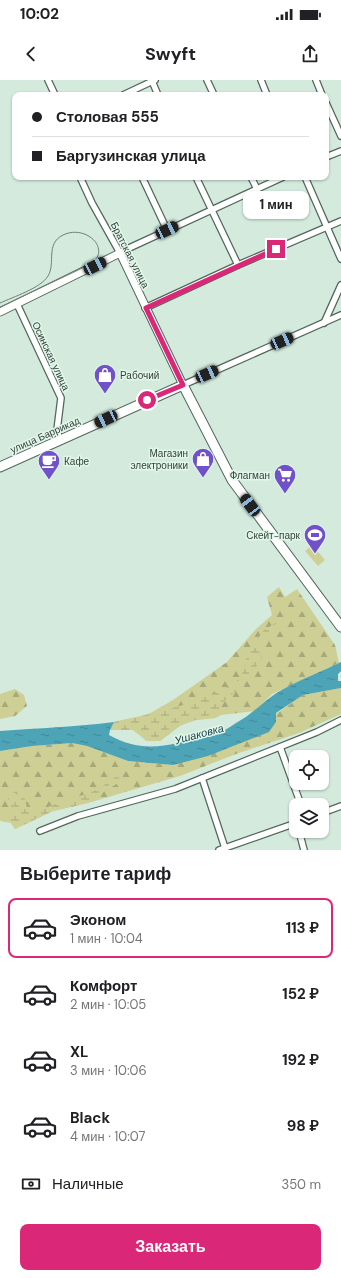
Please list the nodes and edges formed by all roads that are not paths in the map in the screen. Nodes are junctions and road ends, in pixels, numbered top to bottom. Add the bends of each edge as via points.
1 (48, 80) edge
2 (207, 80) edge
3 (261, 80) edge
4 (316, 80) edge
5 (154, 81) edge
6 (53, 92) edge
7 (130, 92) edge
8 (157, 92) edge
9 (213, 92) edge
10 (267, 92) edge
11 (321, 92) edge
12 (329, 110) edge
13 (341, 136) edge
14 (341, 150) edge
15 (329, 156) edge
16 (81, 180) edge
17 (143, 180) edge
18 (197, 180) edge
19 (252, 180) edge
20 (276, 180) edge
21 (306, 180) edge
22 (257, 189) junction
23 (211, 210) junction
24 (341, 221) edge
25 (328, 227) junction
26 (167, 230) junction
27 (120, 253) junction
28 (341, 259) edge
29 (238, 265) junction
30 (341, 285) edge
31 (17, 304) junction
32 (146, 308) junction
33 (0, 312) edge
34 (341, 315) edge
35 (324, 323) junction
36 (183, 385) junction
37 (60, 441) junction
38 (0, 467) edge
39 (341, 627) edge
40 (341, 720) edge
41 (280, 747) junction
42 (202, 778) junction
43 (298, 798) edge
44 (341, 806) edge
45 (329, 810) edge
46 (289, 825) edge
47 (40, 831) dead end
48 (301, 838) edge
49 (238, 843) junction
50 (225, 848) junction
51 (219, 850) edge
52 (242, 850) edge
53 (304, 850) edge

1 - 6 street
2 - 9 street
3 - 10 street
4 - 11 street
5 - 7 street
5 - 8 street
12 - 13 street
14 - 15 street
16 - 27 street, Братская улица
17 - 26 street
18 - 23 street
19 - 22 street
20 - 22 street
21 - 25 street
22 - 23 street
23 - 26 street
23 - 29 street
24 - 25 street
25 - 28 street
25 - 29 street
26 - 27 street
27 - 31 street
27 - 32 street, Братская улица
29 - 32 street
30 - 35 street
31 - 33 street
31 - 37 street, Осинская улица via 61,398 57,430
32 - 36 street, Братская улица
34 - 35 street, улица Баррикад
35 - 36 street, улица Баррикад
36 - 37 main road, улица Баррикад
36 - 39 main road via 232,480
37 - 38 main road, улица Баррикад
40 - 41 street
41 - 42 street
41 - 43 street
42 - 47 street via 174,789 78,816
42 - 50 street
44 - 45 street
46 - 49 street
48 - 53 street
49 - 50 street
49 - 52 street
50 - 51 street

